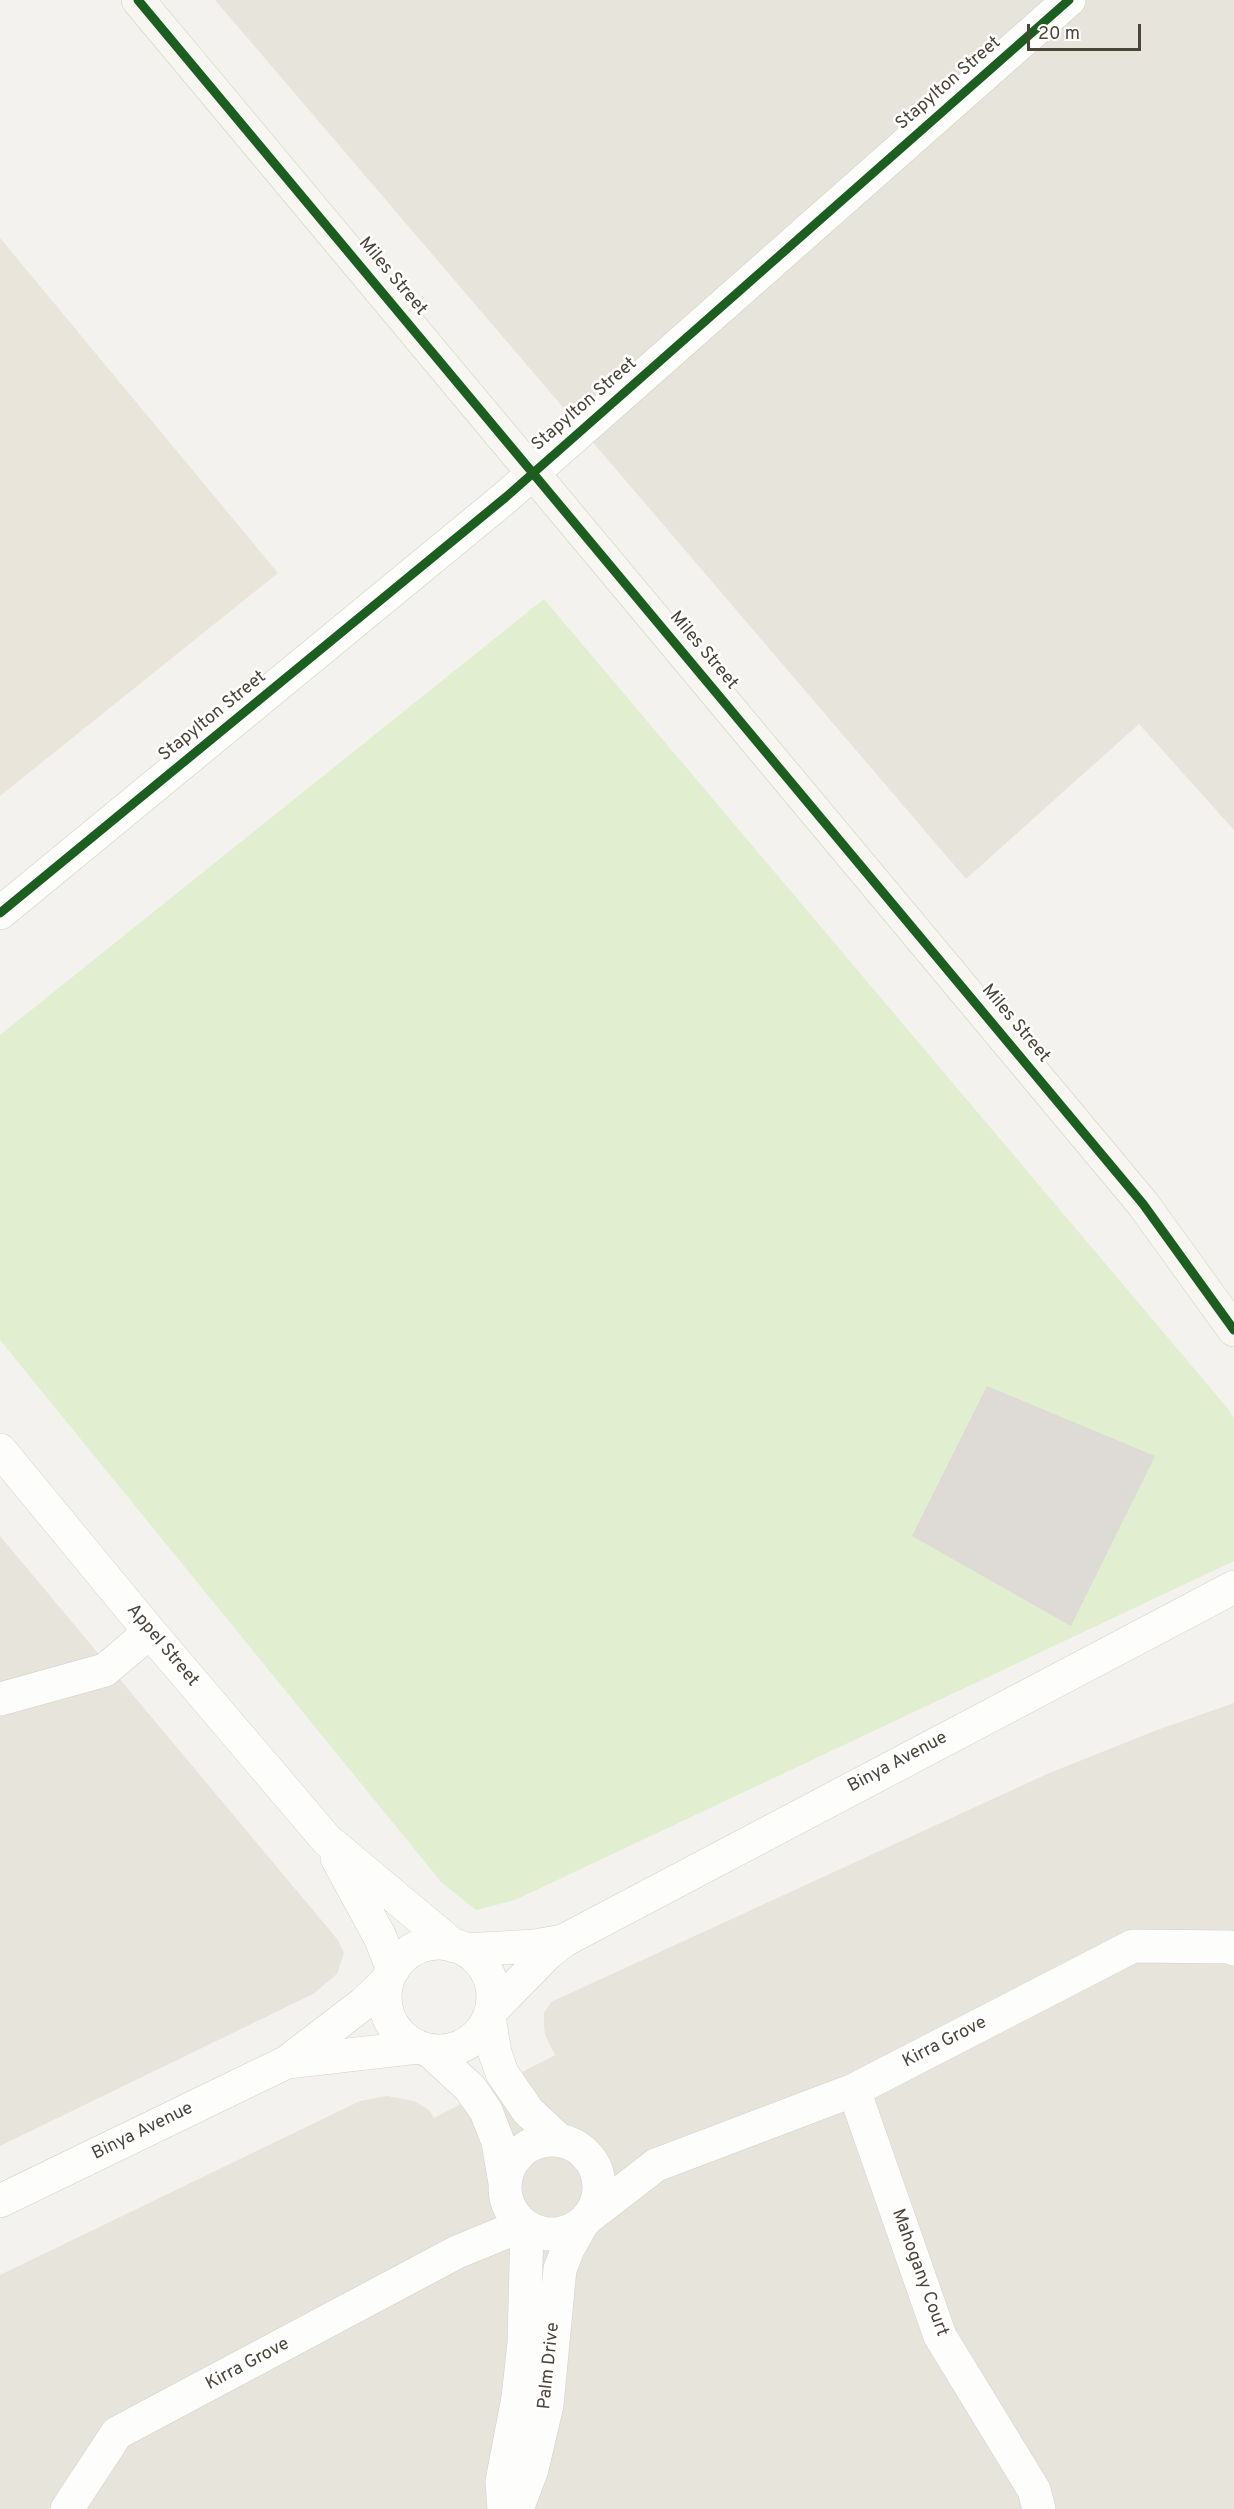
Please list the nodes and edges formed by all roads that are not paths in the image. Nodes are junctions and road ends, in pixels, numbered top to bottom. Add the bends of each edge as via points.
1 (138, 0) edge
2 (1069, 0) edge
3 (533, 473) junction
4 (0, 913) edge
5 (1143, 1204) junction
6 (1234, 1299) edge
7 (1234, 1330) edge
8 (0, 1450) edge
9 (1234, 1587) edge
10 (150, 1632) junction
11 (0, 1699) edge
12 (327, 1840) junction
13 (563, 1941) junction
14 (459, 1948) junction
15 (1234, 1949) edge
16 (390, 1976) junction
17 (490, 2014) junction
18 (423, 2049) junction
19 (287, 2062) junction
20 (854, 2090) junction
21 (566, 2142) junction
22 (656, 2165) junction
23 (505, 2189) junction
24 (0, 2201) edge
25 (586, 2220) junction
26 (525, 2226) junction
27 (457, 2252) junction
28 (67, 2509) edge
29 (504, 2509) edge
30 (517, 2509) edge
31 (1039, 2509) edge

1 - 3 street, Miles Street
2 - 3 street, Stapylton Street
3 - 4 street, Stapylton Street
3 - 5 street, Miles Street
5 - 6 street, Miles Street
5 - 7 street, Miles Street
8 - 10 street, Appel Street
9 - 13 street, Binya Avenue
10 - 11 street via 105,1670
10 - 12 street, Appel Street
12 - 14 street, Appel Street
12 - 16 street, Appel Street via 380,1937
13 - 14 street, Binya Avenue via 535,1946
13 - 17 street, Binya Avenue
14 - 16 street via 442,1943 419,1947
14 - 17 street via 475,1957 488,1976 493,2000
15 - 20 street, Kirra Grove via 1133,1946
16 - 18 street via 385,2003 392,2025
16 - 19 street, Binya Avenue via 364,2003
17 - 18 street via 480,2032 462,2046 451,2050
17 - 21 street via 502,2073 537,2122
18 - 19 street, Binya Avenue
18 - 23 street via 470,2088 486,2111 498,2142
19 - 24 street, Binya Avenue
20 - 22 street, Kirra Grove
20 - 31 street, Mahogany Court via 940,2336 1034,2490
21 - 22 street
21 - 23 street via 538,2142 527,2147 511,2162
21 - 25 street via 591,2160 600,2182 600,2194
22 - 25 street, Kirra Grove
23 - 26 street via 513,2214
23 - 27 street, Kirra Grove
25 - 26 street via 571,2231 550,2235
25 - 30 street, Palm Drive via 560,2269 547,2405 532,2469
26 - 27 street, Kirra Grove
26 - 29 street, Palm Drive via 524,2343 502,2481
27 - 28 street, Kirra Grove via 117,2433

